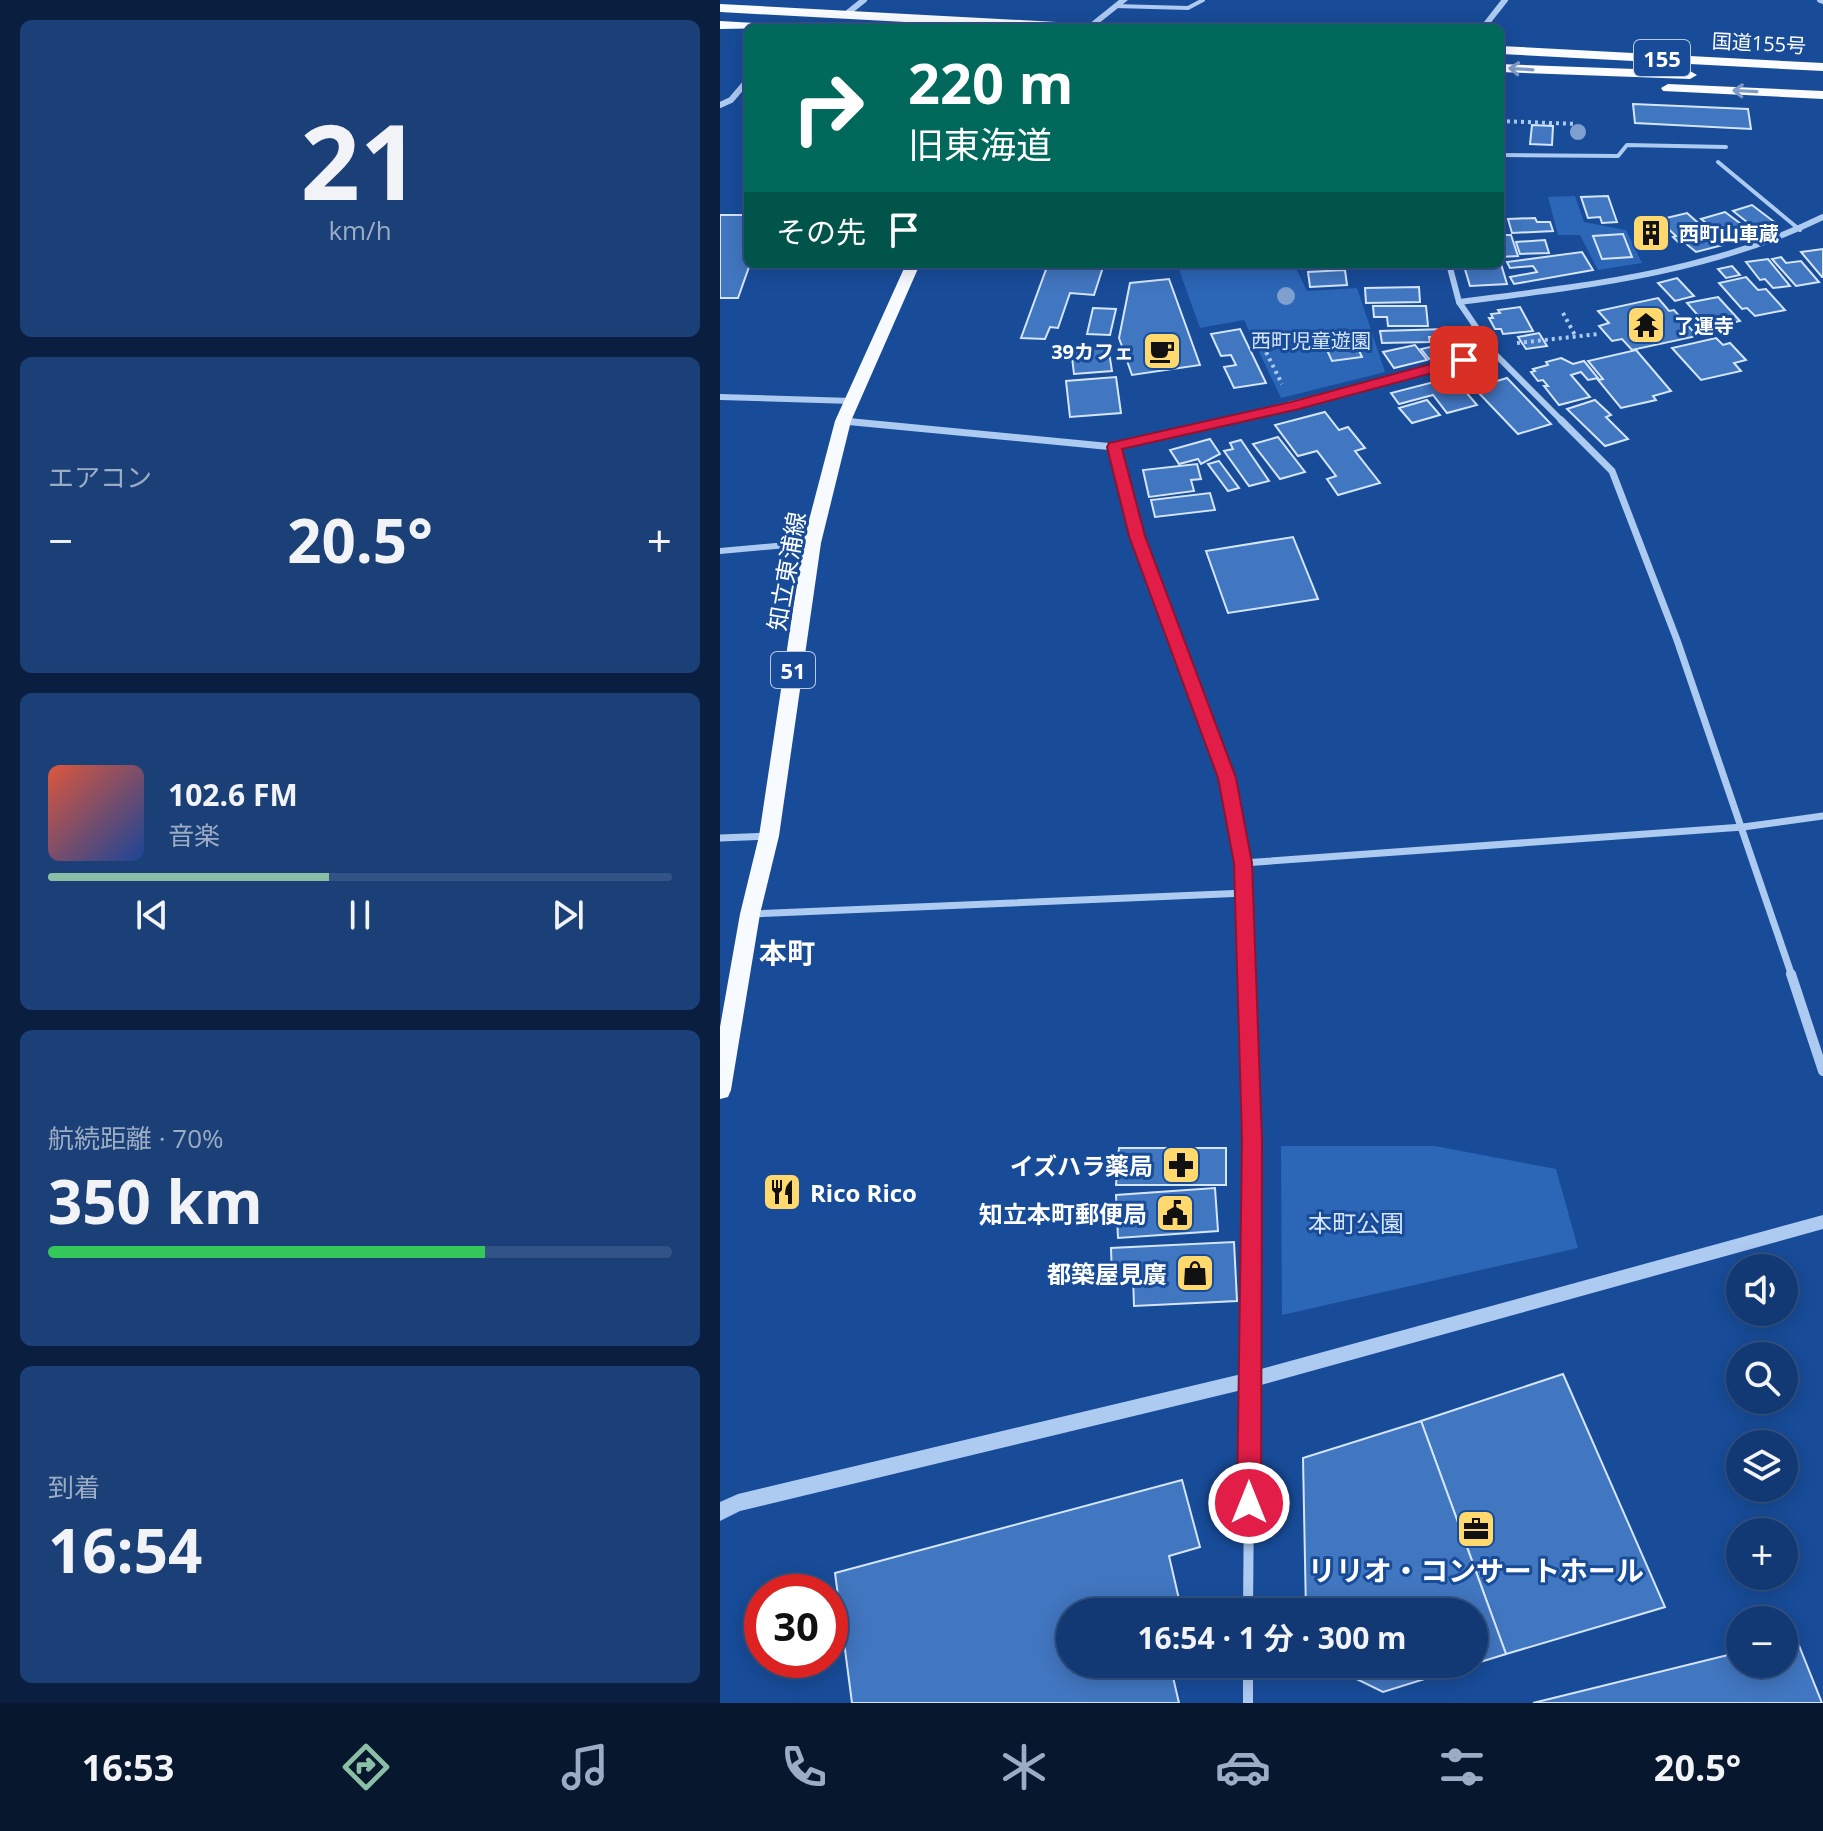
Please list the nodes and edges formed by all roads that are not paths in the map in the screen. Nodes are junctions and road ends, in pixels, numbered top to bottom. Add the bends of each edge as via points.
1 (864, 0) edge
2 (1203, 0) edge
3 (1505, 0) edge
4 (1120, 3) edge
5 (720, 8) edge
6 (845, 15) junction
7 (1014, 24) edge
8 (1094, 24) edge
9 (1486, 24) edge
10 (720, 25) edge
11 (744, 26) edge
12 (1504, 50) edge
13 (1554, 52) junction
14 (1823, 53) edge
15 (1823, 67) edge
16 (1504, 68) edge
17 (1561, 72) junction
18 (1823, 81) edge
19 (744, 85) edge
20 (1823, 95) edge
21 (720, 105) edge
22 (1726, 147) dead end
23 (1504, 155) edge
24 (1718, 162) dead end
25 (1823, 217) edge
26 (1800, 230) junction
27 (911, 268) edge
28 (1450, 268) edge
29 (1459, 302) junction
30 (1491, 349) junction
31 (720, 397) edge
32 (852, 401) junction
33 (843, 421) junction
34 (1114, 447) junction
35 (812, 543) junction
36 (720, 551) edge
37 (1823, 816) edge
38 (1743, 827) junction
39 (769, 836) junction
40 (720, 838) edge
41 (1243, 863) junction
42 (1246, 893) junction
43 (750, 914) junction
44 (1823, 1071) edge
45 (720, 1090) edge
46 (1823, 1222) edge
47 (1250, 1380) junction
48 (720, 1512) edge
49 (1248, 1598) edge
50 (1248, 1678) edge
51 (1248, 1703) edge

1 - 6 street
2 - 4 lane via 1188,8
3 - 9 street
4 - 8 street
5 - 6 highway
6 - 7 highway
10 - 11 highway
12 - 13 highway, 国道155号 / 155
13 - 14 highway, 155 via 1653,46
13 - 15 highway, 国道155号 / 155
17 -> 16 highway, 国道155号 / 155
17 - 18 highway, 国道155号 / 155
20 -> 17 highway, 155 via 1664,87
19 - 21 street
22 - 23 lane via 1627,145 1618,156
24 - 26 lane
25 - 26 street
26 - 29 street via 1713,260
27 - 32 main road, 知立東浦線 / 51
28 - 29 street
29 - 30 street
30 - 34 street via 1294,406
30 - 38 street via 1612,471
31 - 32 street
32 - 33 main road, 知立東浦線 / 51
33 - 34 street
33 - 35 main road, 知立東浦線 / 51
34 - 41 street via 1137,536 1227,778
35 - 36 lane
35 - 39 main road, 知立東浦線 / 51
37 - 38 street
38 - 41 street
38 - 44 street
39 - 40 street
39 - 43 main road, 知立東浦線 / 51
41 - 42 street
42 - 43 street
42 - 47 street
43 - 45 main road, 知立東浦線 / 51
46 - 47 street
47 - 48 street via 738,1503
47 - 49 street
50 - 51 street

